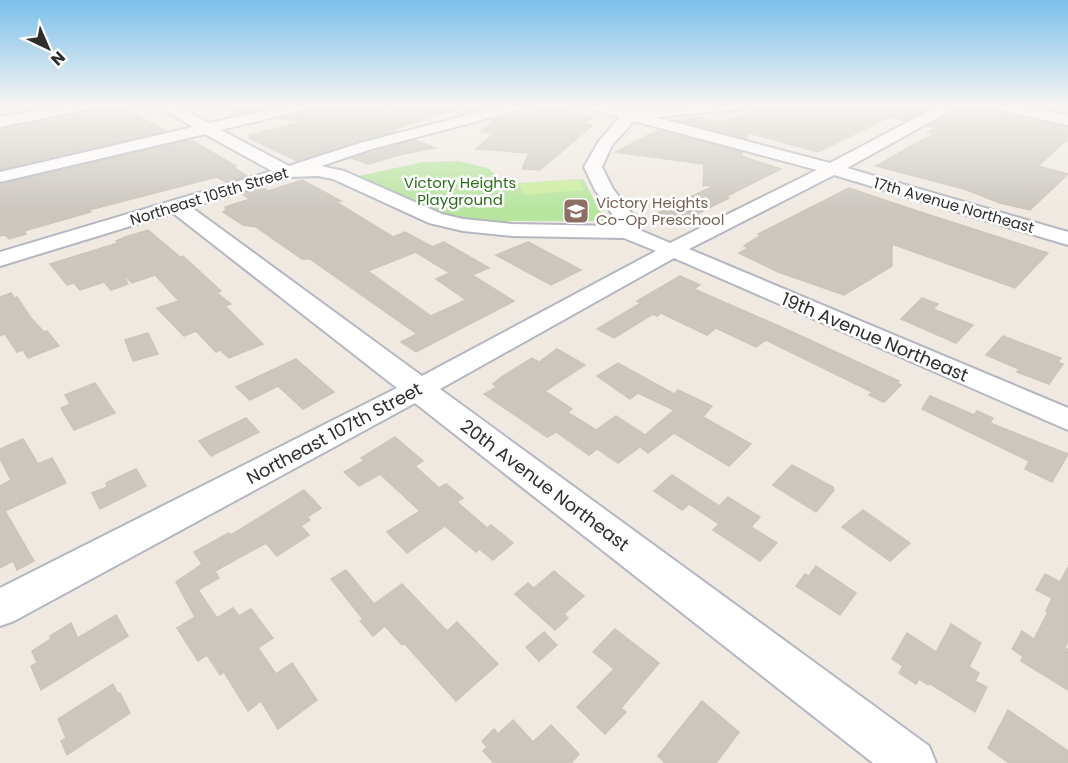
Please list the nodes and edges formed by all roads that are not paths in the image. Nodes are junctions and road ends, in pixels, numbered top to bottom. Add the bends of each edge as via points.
1 (154, 141) edge
2 (230, 141) edge
3 (387, 141) edge
4 (607, 141) edge
5 (727, 141) edge
6 (884, 141) edge
7 (832, 169) junction
8 (287, 172) junction
9 (0, 177) edge
10 (177, 206) junction
11 (627, 232) junction
12 (1068, 239) edge
13 (672, 251) junction
14 (0, 259) edge
15 (418, 389) junction
16 (1068, 420) edge
17 (0, 608) edge
18 (912, 763) edge

1 - 9 street
2 - 8 street
3 - 8 street, Northeast 105th Street
4 - 11 street via 599,149 593,167 625,218
5 - 7 street, 17th Avenue Northeast
6 - 7 street, Northeast 107th Street
7 - 12 street, 17th Avenue Northeast
7 - 13 street, Northeast 107th Street
8 - 10 street, Northeast 105th Street
8 - 11 street, 19th Avenue Northeast via 338,175 415,212 463,225
10 - 14 street, Northeast 105th Street
10 - 15 street, 20th Avenue Northeast
11 - 13 street, 19th Avenue Northeast
13 - 15 street, Northeast 107th Street
13 - 16 street, 19th Avenue Northeast
15 - 17 street, Northeast 107th Street
15 - 18 street, 20th Avenue Northeast

